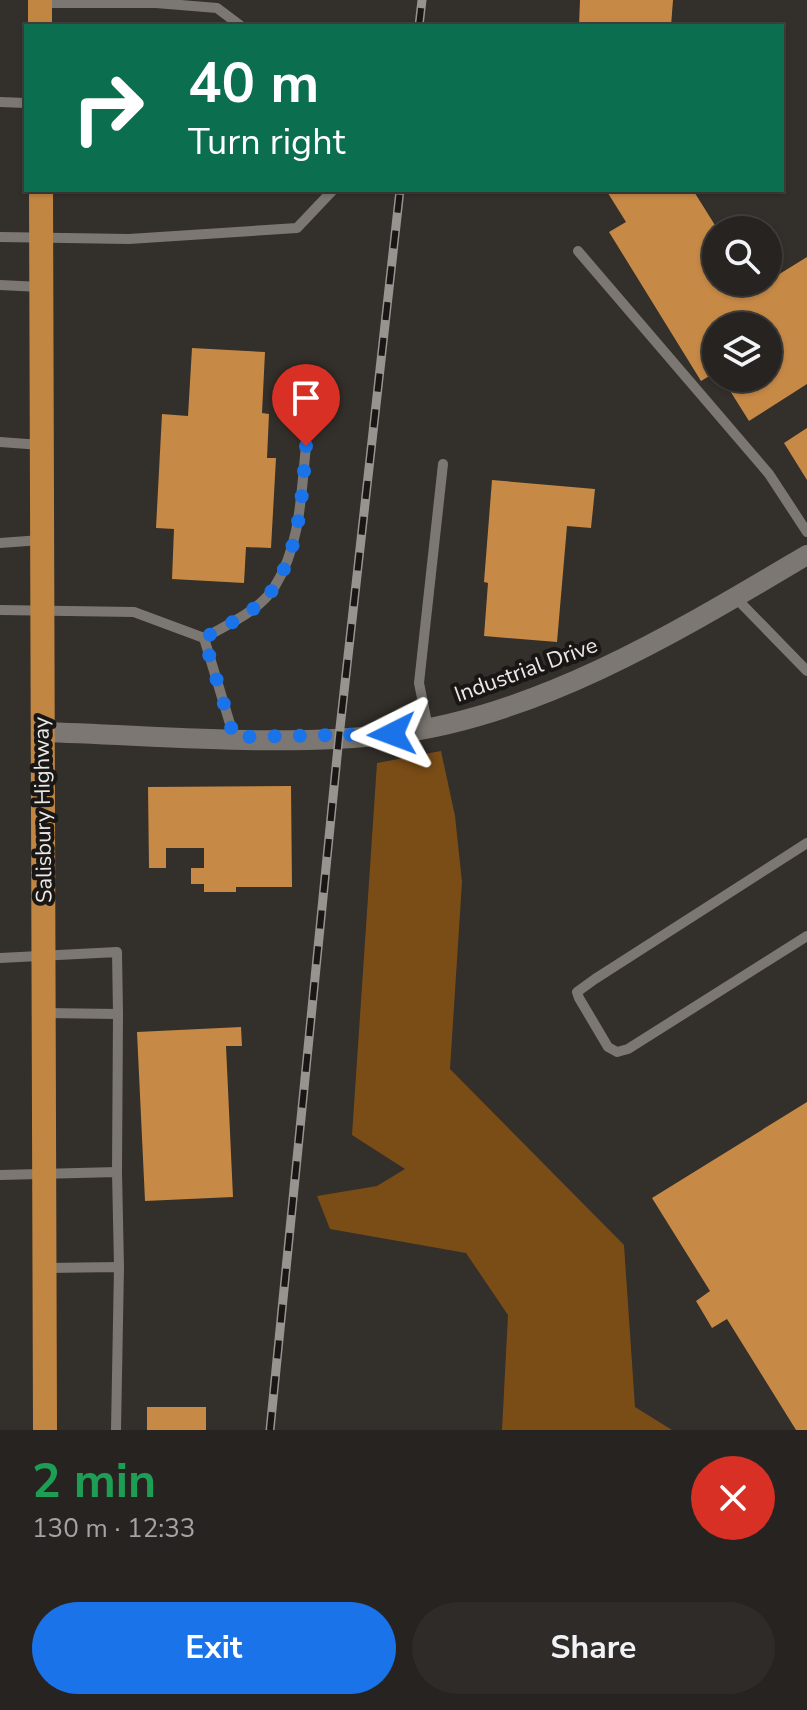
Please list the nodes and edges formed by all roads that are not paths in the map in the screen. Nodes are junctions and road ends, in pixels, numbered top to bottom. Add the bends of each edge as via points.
1 (40, 10) edge
2 (238, 24) edge
3 (0, 102) edge
4 (24, 103) edge
5 (41, 192) edge
6 (331, 192) edge
7 (41, 236) junction
8 (0, 237) edge
9 (578, 251) dead end
10 (0, 285) edge
11 (40, 287) junction
12 (0, 442) edge
13 (41, 445) junction
14 (306, 446) dead end
15 (443, 464) dead end
16 (807, 532) edge
17 (41, 540) junction
18 (0, 543) edge
19 (807, 555) edge
20 (735, 597) junction
21 (42, 608) junction
22 (0, 610) edge
23 (204, 638) junction
24 (807, 671) edge
25 (428, 728) junction
26 (42, 732) junction
27 (234, 737) junction
28 (807, 843) edge
29 (807, 936) edge
30 (44, 954) junction
31 (0, 958) edge
32 (44, 1013) junction
33 (118, 1014) junction
34 (117, 1172) junction
35 (45, 1174) junction
36 (0, 1175) edge
37 (119, 1267) junction
38 (45, 1268) junction
39 (45, 1430) edge
40 (116, 1430) edge

1 - 2 lane via 156,3 217,8
3 - 4 lane
5 - 7 highway, Salisbury Highway
6 - 7 lane via 297,228 129,239
7 - 8 lane
7 - 11 highway, Salisbury Highway
9 - 16 lane via 769,474
10 - 11 lane
11 - 13 highway, Salisbury Highway
12 - 13 lane
13 - 17 highway, Salisbury Highway
14 - 23 lane via 298,530 275,588 245,615
15 - 25 lane via 419,683
17 - 18 lane
17 - 21 highway, Salisbury Highway
19 - 20 street, Industrial Drive
20 - 24 lane
20 - 25 street, Industrial Drive via 589,676
21 - 22 lane
21 - 23 lane via 134,612
21 - 26 highway, Salisbury Highway
23 - 27 lane
25 - 27 street, Industrial Drive via 379,735
26 - 27 street, Industrial Drive
26 - 30 highway, Salisbury Highway
28 - 29 lane via 577,992 608,1047 617,1052
30 - 31 lane
30 - 32 highway, Salisbury Highway
30 - 33 lane via 117,952
32 - 33 lane
32 - 35 highway, Salisbury Highway
33 - 34 lane
34 - 35 lane
34 - 37 lane
35 - 36 lane
35 - 38 highway, Salisbury Highway
37 - 38 lane
37 - 40 lane
38 - 39 highway, Salisbury Highway

